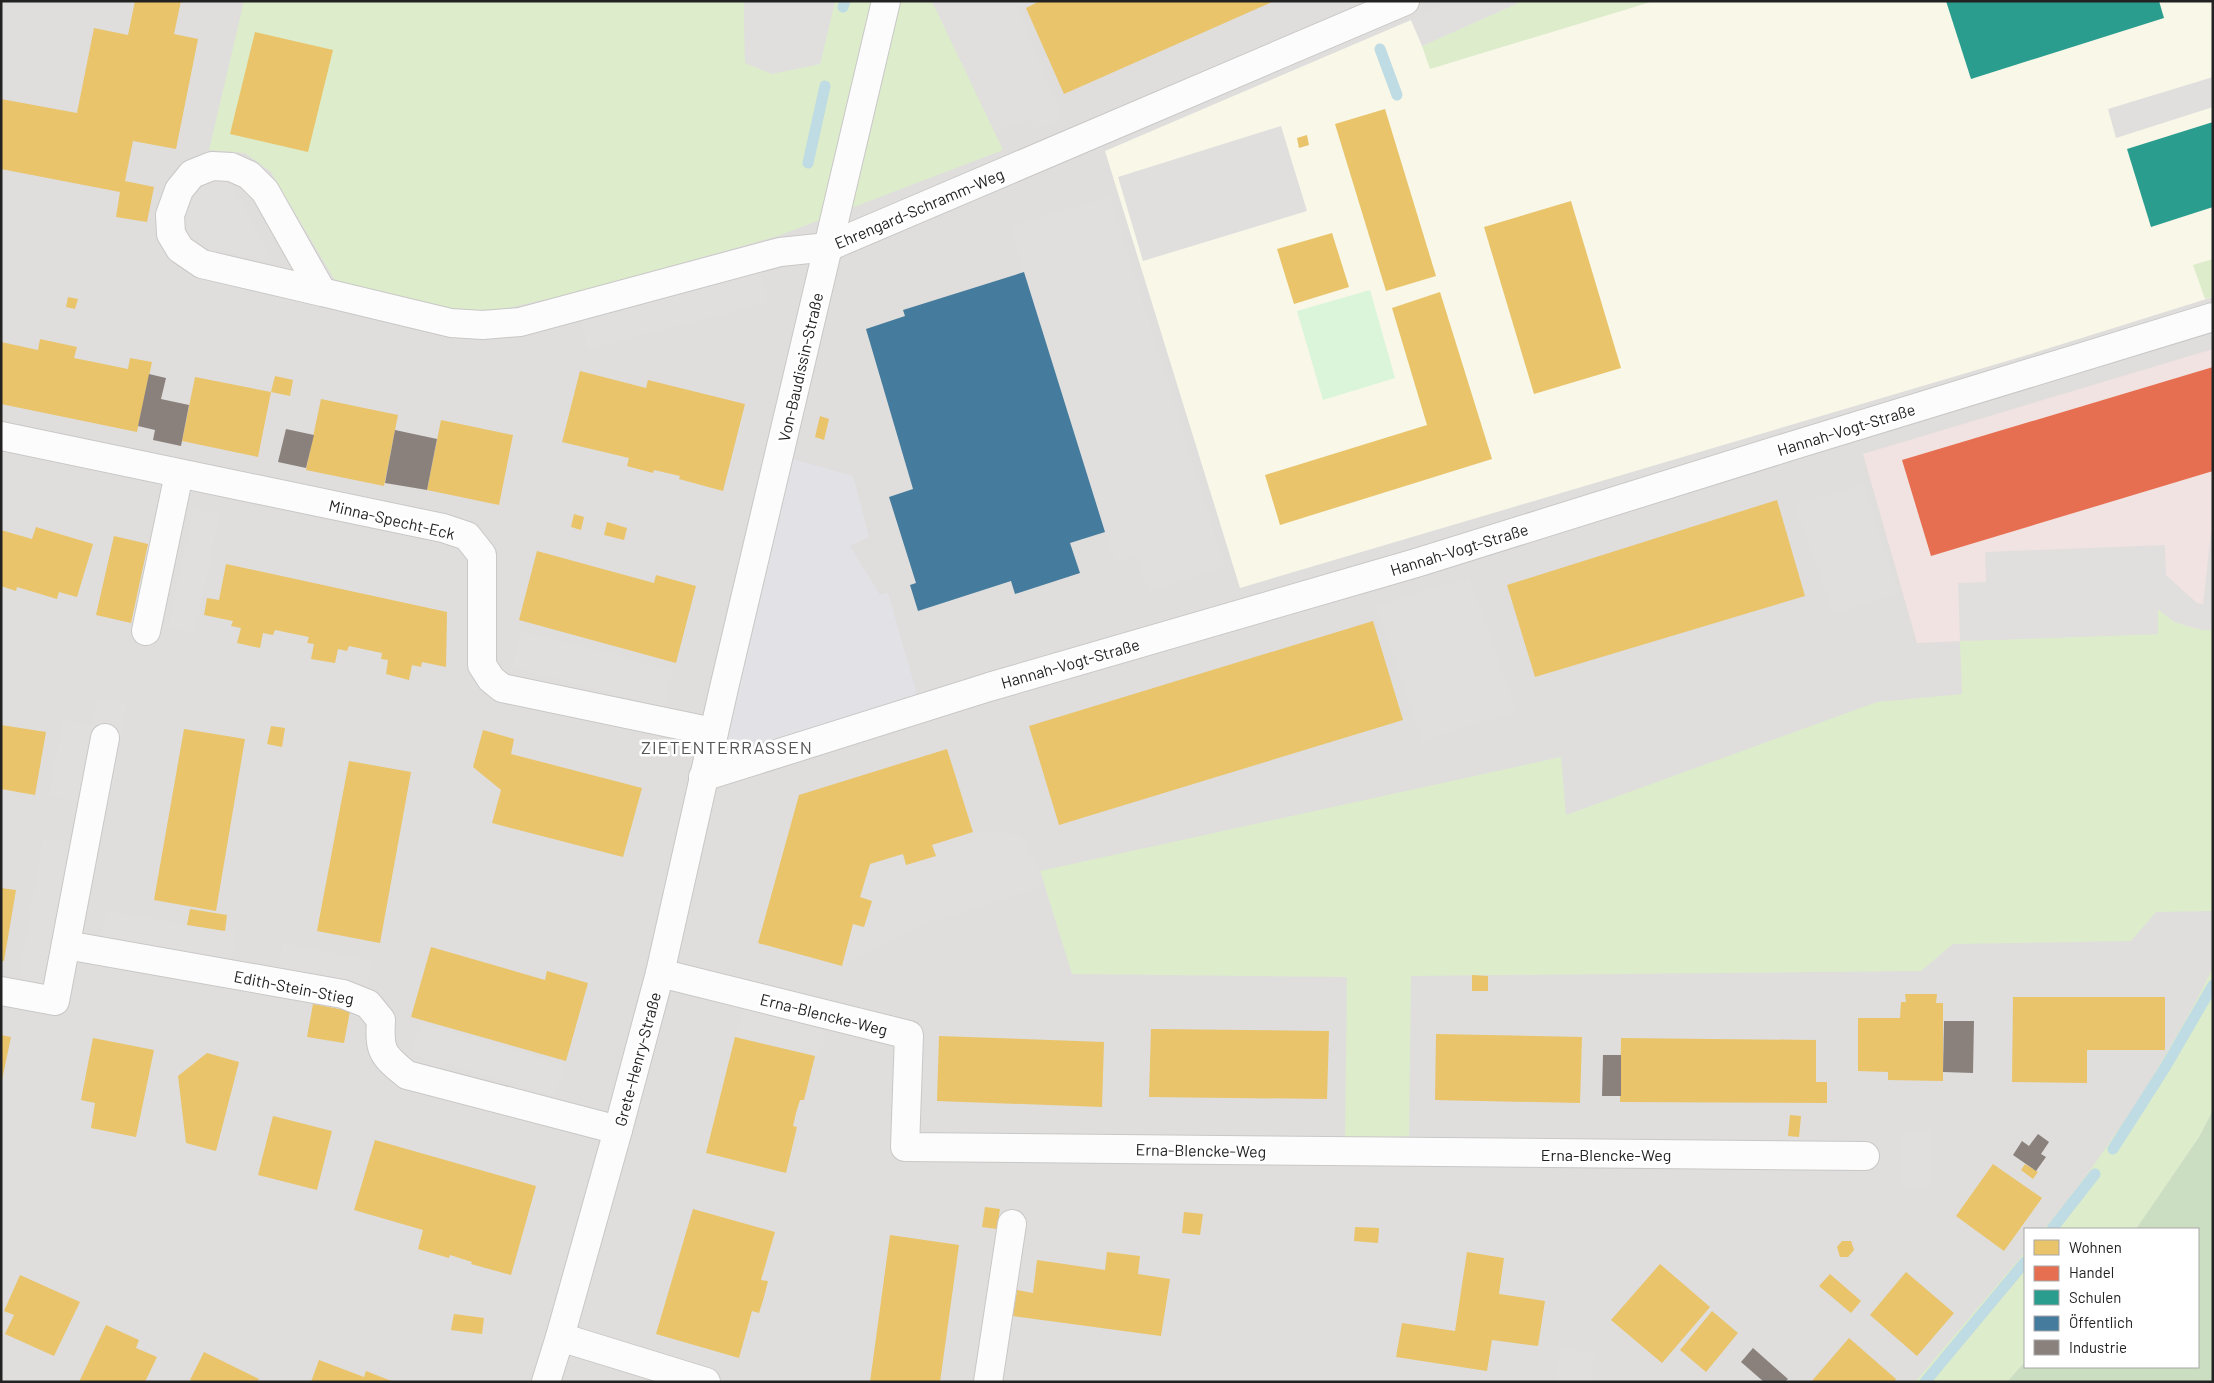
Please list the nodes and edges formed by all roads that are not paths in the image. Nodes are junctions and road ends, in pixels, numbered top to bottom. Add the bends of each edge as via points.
1 (886, 1) edge
2 (1405, 1) edge
3 (828, 247) junction
4 (322, 292) junction
5 (2213, 318) edge
6 (1, 436) edge
7 (179, 474) junction
8 (146, 631) dead end
9 (714, 732) junction
10 (106, 738) dead end
11 (703, 777) junction
12 (66, 945) junction
13 (660, 973) junction
14 (1, 991) edge
15 (618, 1130) junction
16 (1865, 1156) dead end
17 (1012, 1224) dead end
18 (560, 1337) junction
19 (546, 1382) edge
20 (706, 1382) edge
21 (988, 1382) edge

1 - 3 street, Von-Baudissin-Straße
2 - 3 street, Ehrengard-Schramm-Weg
3 - 4 street, Ehrengard-Schramm-Weg via 780,252 520,322 451,323
3 - 9 street, Von-Baudissin-Straße
4 - 4 street, Ehrengard-Schramm-Weg via 265,191 249,175 231,166 212,166 192,174 179,190 170,215 171,234 180,249 202,264
5 - 11 street, Hannah-Vogt-Straße via 1416,564 989,687
6 - 7 street, Minna-Specht-Eck
7 - 8 street
7 - 9 street, Minna-Specht-Eck via 443,528 467,536 482,555 482,665 502,688
9 - 11 street, Grete-Henry-Straße
10 - 12 street
11 - 13 street, Grete-Henry-Straße
12 - 14 street via 55,1001
12 - 15 street, Edith-Stein-Stieg via 342,994 368,1004 381,1020 379,1043 388,1060 407,1074
13 - 15 street, Grete-Henry-Straße
13 - 16 street, Erna-Blencke-Weg via 909,1035 905,1147
15 - 18 street, Grete-Henry-Straße
17 - 21 street
18 - 19 street, Grete-Henry-Straße
18 - 20 street

